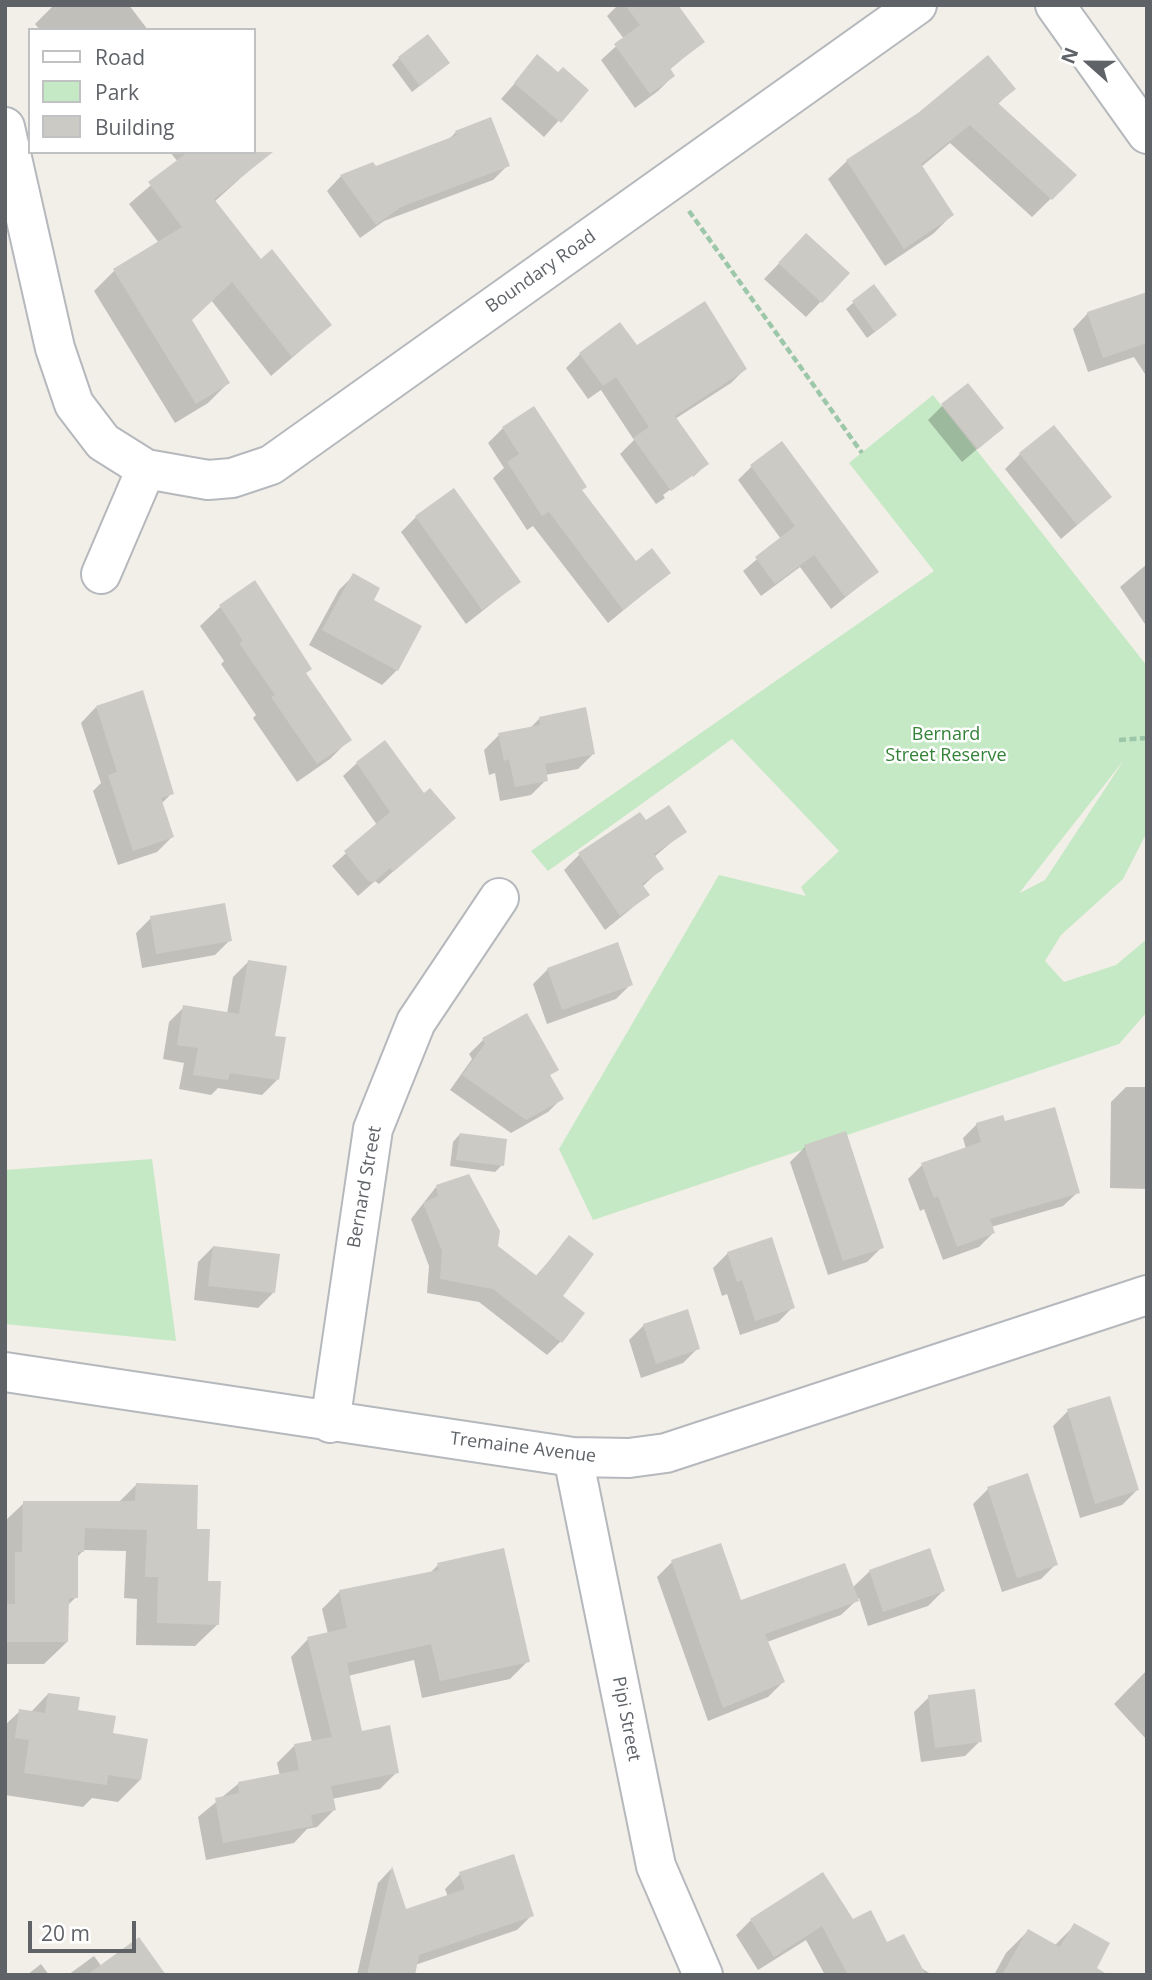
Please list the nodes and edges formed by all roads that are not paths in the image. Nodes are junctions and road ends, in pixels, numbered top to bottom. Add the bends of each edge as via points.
1 (917, 5) edge
2 (1055, 5) edge
3 (5, 127) edge
4 (1147, 134) edge
5 (146, 469) junction
6 (101, 574) dead end
7 (499, 898) dead end
8 (1147, 1295) edge
9 (5, 1372) edge
10 (330, 1423) junction
11 (573, 1457) junction
12 (703, 1975) edge

1 - 5 street, Boundary Road via 271,465 232,478 208,480
2 - 4 street
3 - 5 street, Boundary Road via 55,348 74,404 103,442
5 - 6 street
7 - 10 street, Bernard Street via 416,1022 373,1129
8 - 11 street, Tremaine Avenue via 666,1452 629,1458
9 - 10 street, Tremaine Avenue
10 - 11 street, Tremaine Avenue
11 - 12 street, Pipi Street via 656,1866

